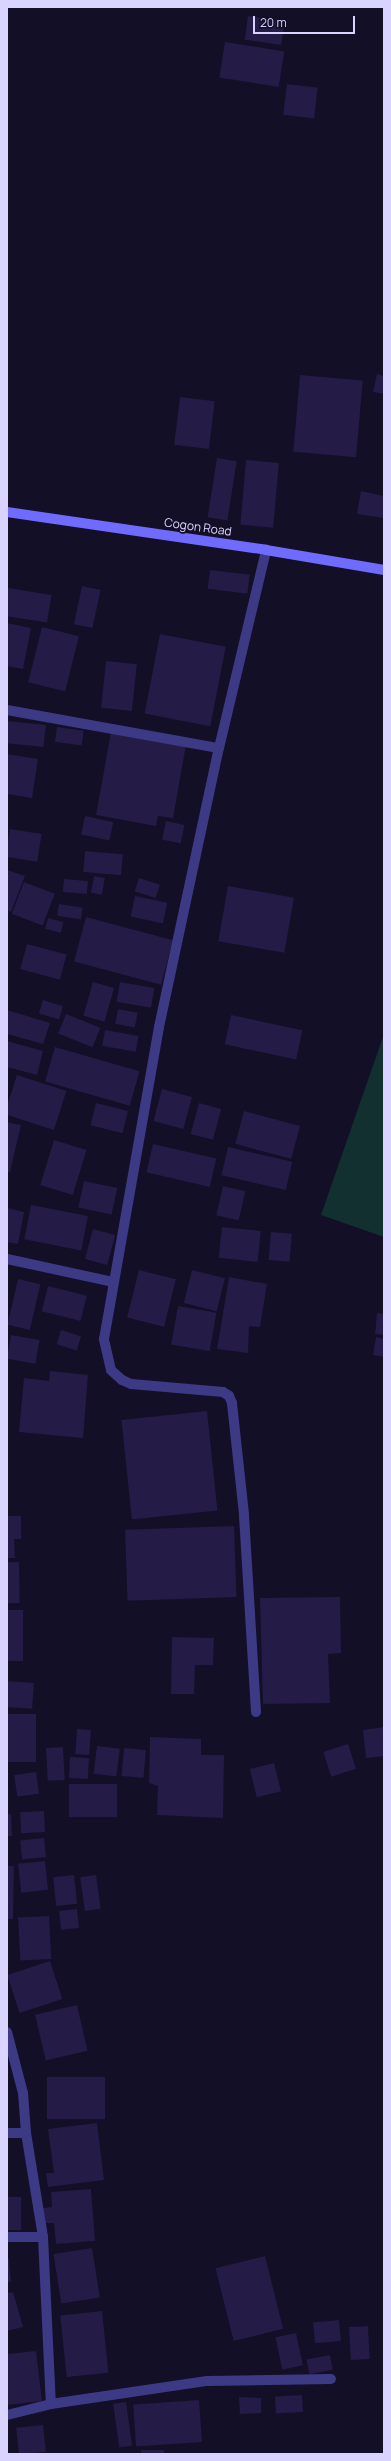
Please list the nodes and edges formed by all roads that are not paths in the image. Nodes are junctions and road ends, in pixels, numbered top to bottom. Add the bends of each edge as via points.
1 (7, 512) edge
2 (266, 550) junction
3 (384, 570) edge
4 (7, 710) edge
5 (219, 748) junction
6 (7, 1259) edge
7 (112, 1282) junction
8 (256, 1712) dead end
9 (7, 2032) edge
10 (7, 2133) edge
11 (26, 2133) junction
12 (7, 2237) edge
13 (43, 2237) junction
14 (331, 2379) dead end
15 (51, 2404) junction
16 (7, 2415) edge

1 - 2 street, Cogon Road
2 - 3 street, Cogon Road
2 - 5 street
4 - 5 street
5 - 7 street via 159,1027
6 - 7 street
7 - 8 street via 104,1339 111,1370 131,1384 223,1392 232,1403 244,1514
9 - 11 street via 23,2093
10 - 11 street
11 - 13 street
12 - 13 street
13 - 15 street
14 - 15 street via 207,2381
15 - 16 street

